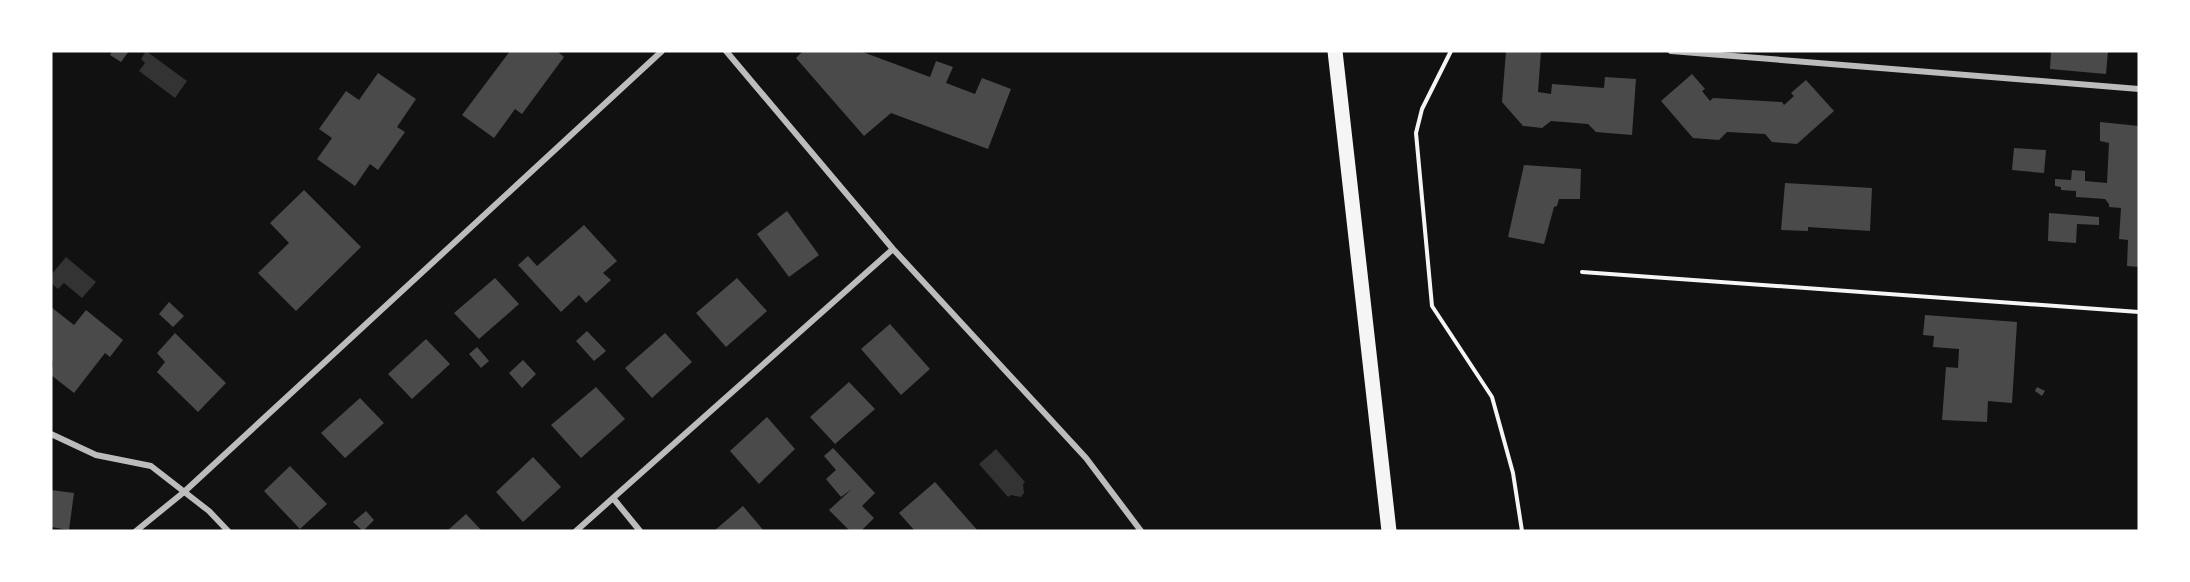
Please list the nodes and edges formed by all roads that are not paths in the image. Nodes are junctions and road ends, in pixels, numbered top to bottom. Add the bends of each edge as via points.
1 (662, 51) edge
2 (726, 51) edge
3 (1335, 51) edge
4 (1671, 51) edge
5 (2139, 89) edge
6 (893, 249) junction
7 (51, 434) edge
8 (184, 492) junction
9 (613, 498) junction
10 (136, 531) edge
11 (228, 531) edge
12 (576, 531) edge
13 (640, 531) edge
14 (1141, 531) edge
15 (1389, 531) edge

1 - 8 street
2 - 6 street
3 - 15 main road
4 - 5 street
6 - 9 street
6 - 14 street via 1086,458
7 - 8 street via 96,455 151,466
8 - 10 street
8 - 11 street
9 - 12 street
9 - 13 street

